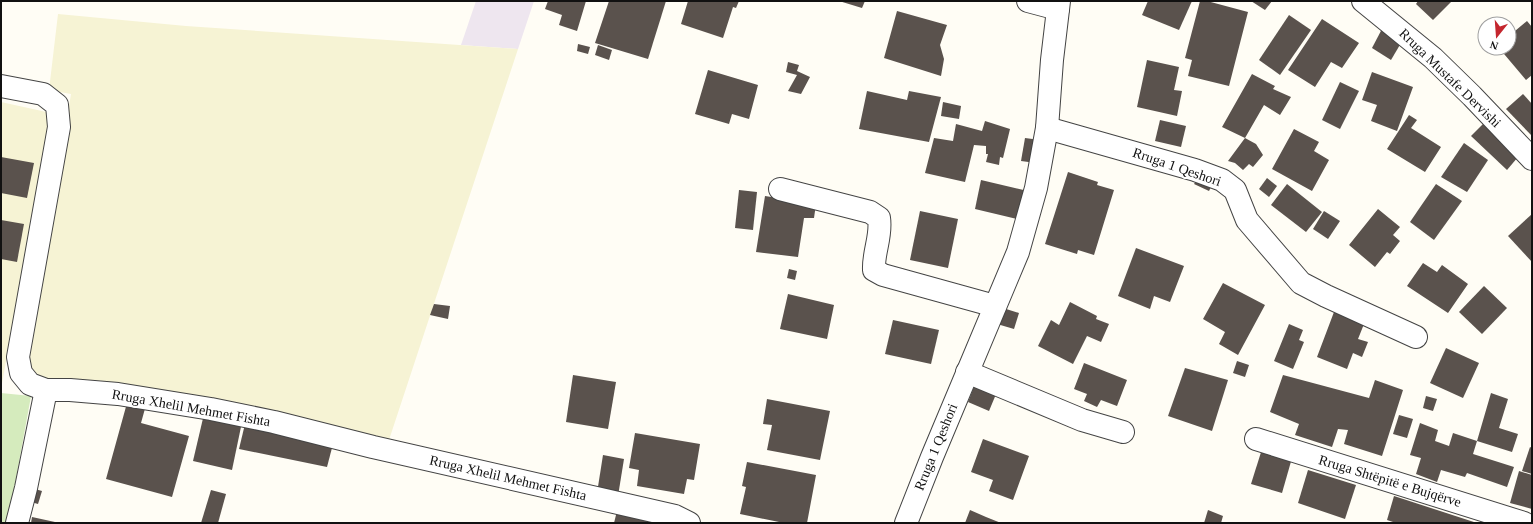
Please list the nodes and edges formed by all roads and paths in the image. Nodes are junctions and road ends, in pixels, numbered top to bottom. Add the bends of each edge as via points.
1 (1028, 1) edge
2 (1363, 1) edge
3 (1059, 5) edge
4 (1, 86) edge
5 (1047, 128) junction
6 (1532, 159) edge
7 (780, 189) dead end
8 (995, 306) junction
9 (1416, 337) dead end
10 (967, 372) junction
11 (46, 390) junction
12 (1122, 432) dead end
13 (1256, 439) dead end
14 (17, 523) edge
15 (689, 523) edge
16 (906, 523) edge
17 (1524, 523) edge

1 - 3 street, Rruga 1 Qeshori
2 - 6 street, Rruga Mustafe Dervishi via 1433,58
3 - 5 street, Rruga 1 Qeshori
4 - 11 street, Rruga Xhelil Mehmet Fishta via 43,94 57,105 59,127 18,357 21,373 30,384
5 - 8 street, Rruga 1 Qeshori via 1036,188 1018,252
5 - 9 street, Rruga 1 Qeshori via 1222,180 1235,190 1247,220 1302,283
7 - 8 street via 870,212 879,218 881,227 874,270 883,275
8 - 10 street, Rruga 1 Qeshori
10 - 12 street via 1082,420
10 - 16 street, Rruga 1 Qeshori
11 - 14 street
11 - 15 street, Rruga Xhelil Mehmet Fishta via 118,394 267,420 372,447 674,516
13 - 17 street, Rruga Shtëpitë e Bujqërve

